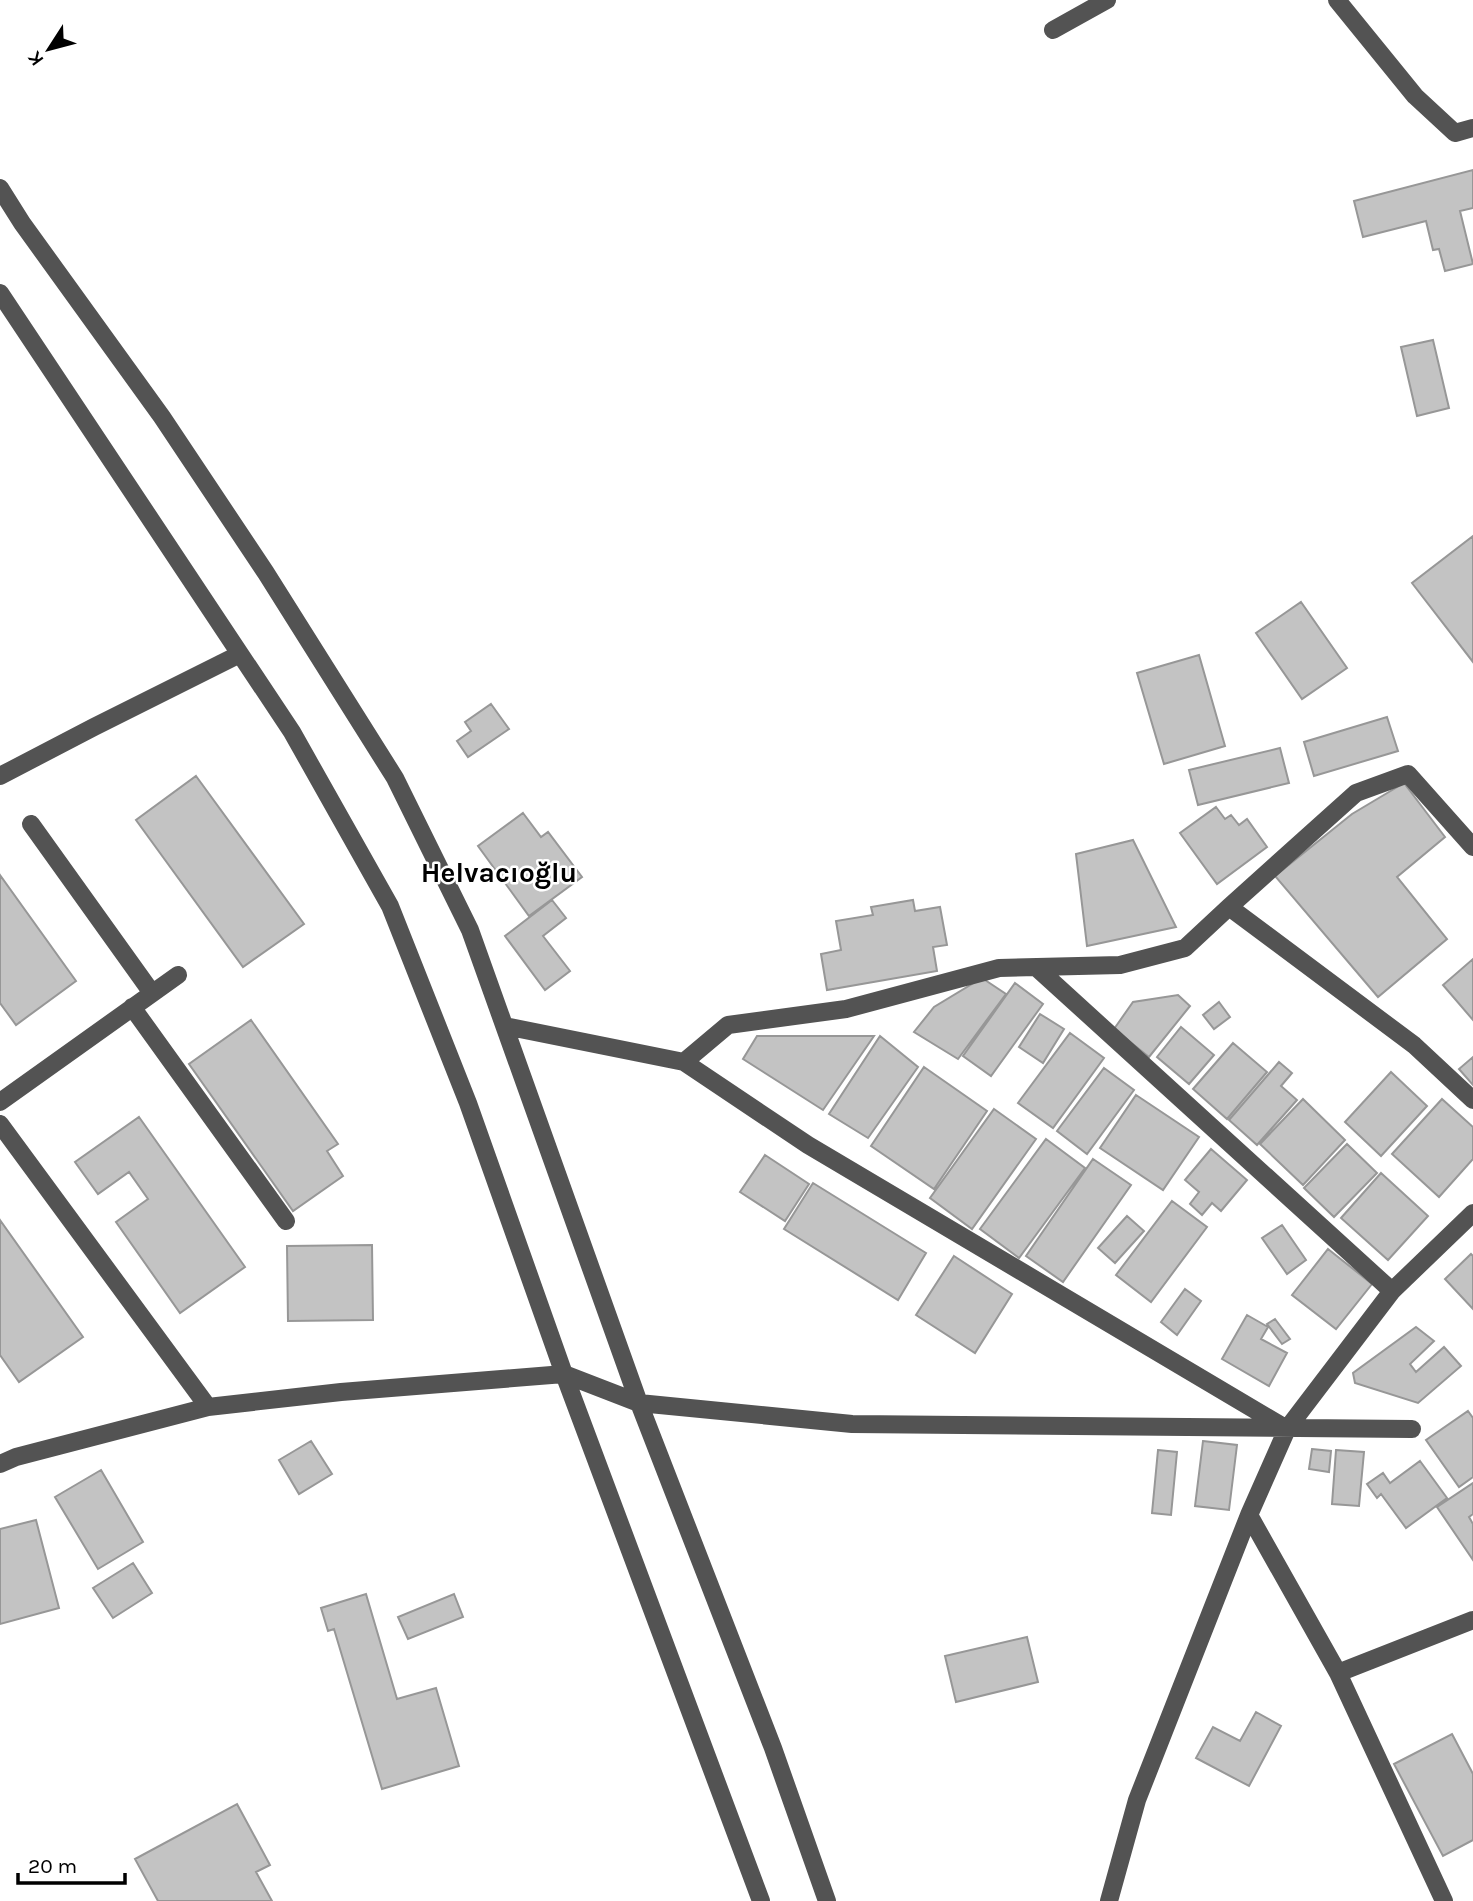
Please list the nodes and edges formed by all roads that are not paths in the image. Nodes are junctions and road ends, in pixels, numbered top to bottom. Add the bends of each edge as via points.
1 (1107, 0) edge
2 (1336, 0) edge
3 (1053, 30) dead end
4 (1473, 128) edge
5 (0, 188) edge
6 (0, 293) edge
7 (240, 654) junction
8 (0, 776) edge
9 (32, 824) dead end
10 (1473, 847) edge
11 (1229, 906) junction
12 (1037, 968) junction
13 (178, 975) dead end
14 (152, 993) junction
15 (132, 1007) junction
16 (505, 1026) junction
17 (684, 1062) junction
18 (1473, 1100) edge
19 (0, 1102) edge
20 (0, 1124) edge
21 (1473, 1213) edge
22 (286, 1221) dead end
23 (1392, 1291) junction
24 (564, 1374) junction
25 (639, 1403) junction
26 (208, 1407) junction
27 (1287, 1429) junction
28 (1412, 1429) dead end
29 (0, 1464) edge
30 (1250, 1515) junction
31 (1473, 1620) edge
32 (1338, 1673) junction
33 (761, 1901) edge
34 (827, 1901) edge
35 (1109, 1901) edge
36 (1444, 1901) edge

1 - 3 street
2 - 4 street via 1415,96 1455,133
5 - 16 street via 169,428 395,778 470,930
6 - 7 street
7 - 8 street
7 - 24 street via 292,732 390,906 468,1103
9 - 14 street
10 - 11 street via 1408,774 1356,793
11 - 12 street via 1185,948 1120,965
11 - 18 street via 1414,1045
12 - 17 street via 999,968 846,1009 728,1026
12 - 23 street
13 - 14 street
14 - 15 street
15 - 19 street
15 - 22 street
16 - 17 street
16 - 25 street
17 - 27 street via 808,1145
20 - 26 street
21 - 23 street
23 - 27 street
24 - 25 street
24 - 26 street
24 - 33 street
25 - 27 street via 852,1424
25 - 34 street via 773,1748
26 - 29 street
27 - 28 street
27 - 30 street
30 - 32 street
30 - 35 street via 1137,1800
31 - 32 street
32 - 36 street

